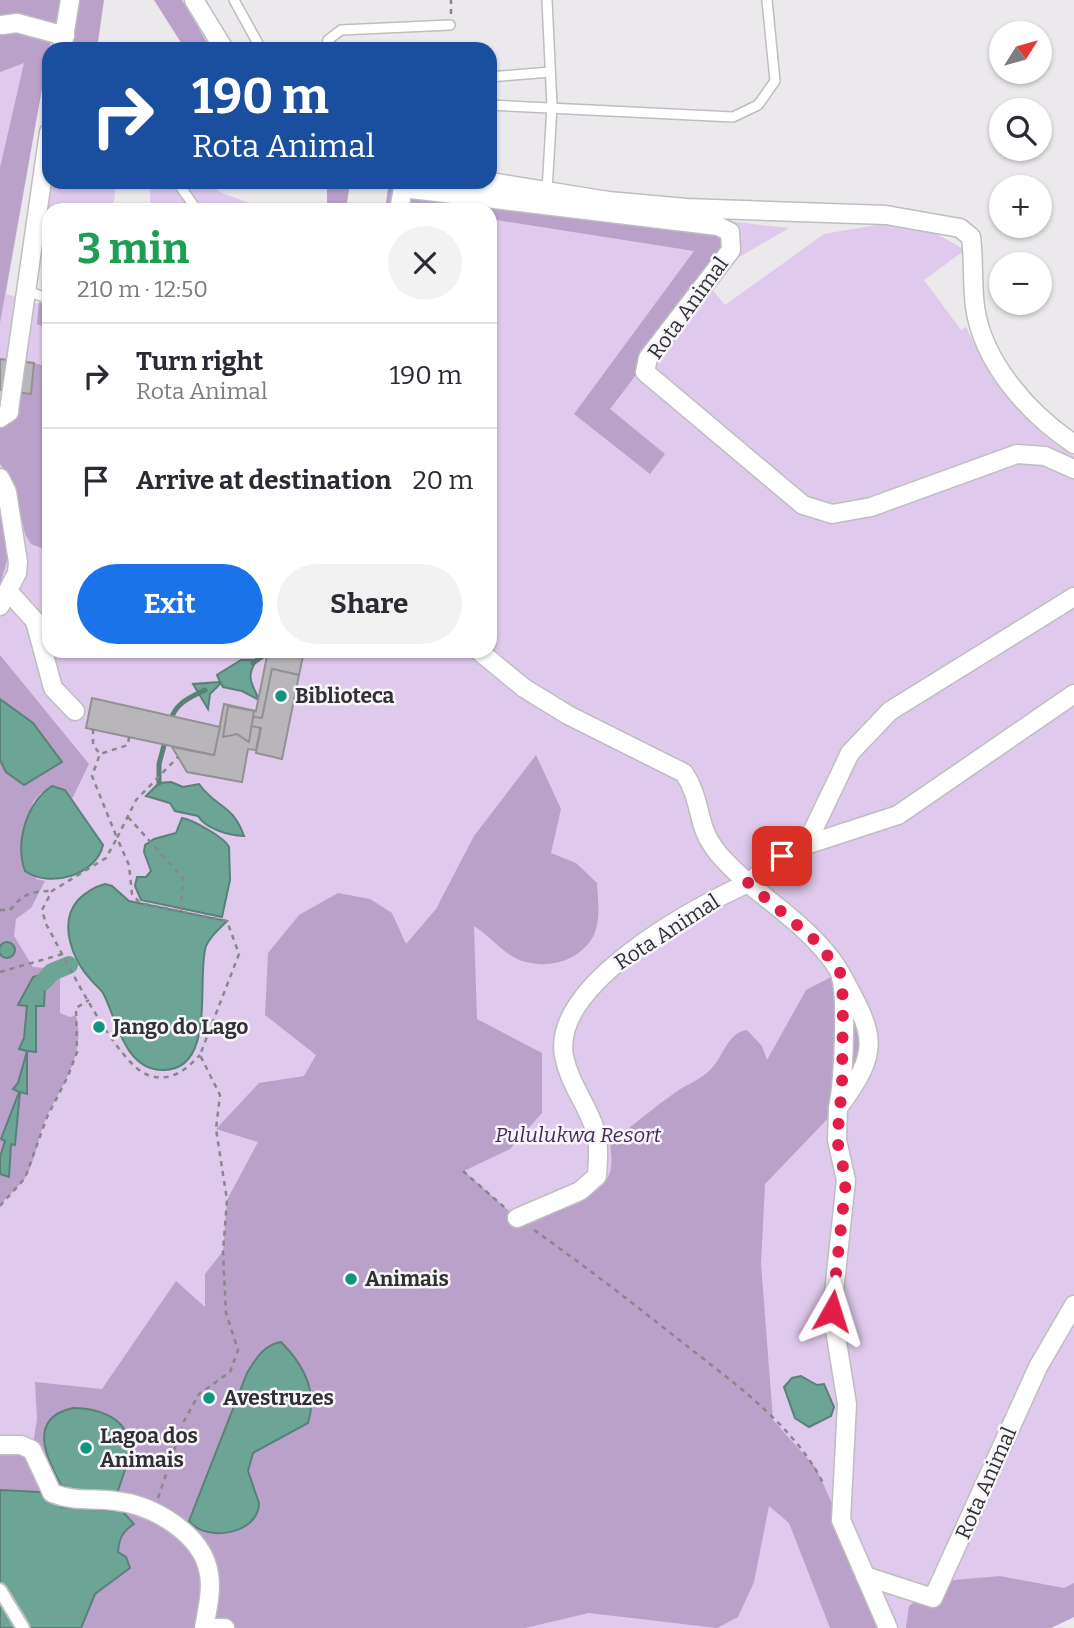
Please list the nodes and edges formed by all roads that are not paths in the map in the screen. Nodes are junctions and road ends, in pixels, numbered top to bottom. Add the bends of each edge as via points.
1 (71, 0) edge
2 (194, 0) edge
3 (234, 0) edge
4 (547, 0) edge
5 (767, 0) edge
6 (450, 25) dead end
7 (1, 28) edge
8 (64, 42) edge
9 (219, 42) edge
10 (257, 42) edge
11 (328, 42) edge
12 (550, 72) junction
13 (497, 76) edge
14 (497, 105) edge
15 (552, 106) junction
16 (497, 183) edge
17 (42, 184) edge
18 (410, 189) edge
19 (547, 191) junction
20 (25, 290) junction
21 (42, 296) edge
22 (0, 418) edge
23 (1074, 444) edge
24 (1074, 469) edge
25 (0, 478) edge
26 (1074, 597) edge
27 (4, 599) edge
28 (42, 649) edge
29 (44, 658) edge
30 (487, 658) edge
31 (1074, 694) edge
32 (75, 711) dead end
33 (806, 845) junction
34 (748, 883) junction
35 (840, 972) junction
36 (838, 1108) junction
37 (517, 1218) road end
38 (1074, 1305) edge
39 (0, 1445) edge
40 (865, 1576) junction
41 (0, 1590) edge
42 (23, 1628) edge
43 (204, 1628) edge
44 (215, 1628) edge
45 (225, 1628) edge
46 (888, 1628) edge

1 - 8 street
2 - 9 street
3 - 10 lane
4 - 12 lane
5 - 15 lane via 775,81 758,105 733,117
6 - 11 lane via 341,30
7 - 8 street via 27,25
12 - 13 lane
12 - 15 lane
14 - 15 lane
15 - 19 lane
16 - 19 street
17 - 20 street
18 - 24 street, Rota Animal via 718,226 730,232 731,250 648,358 645,372 803,505 832,514 871,507 1017,454 1045,456
19 - 23 street via 686,208 886,215 960,228 971,237 975,308 991,354 1022,401
20 - 21 lane
20 - 22 street via 9,412
25 - 27 street via 18,554 18,573
26 - 33 street via 890,711 850,753
27 - 28 street via 35,621
29 - 32 street via 52,688
30 - 34 street, Rota Animal via 557,709 684,773 694,788 712,845
31 - 33 street, Rota Animal via 898,815
33 - 34 street, Rota Animal via 782,856
34 - 35 street, Rota Animal via 818,943
34 - 37 street, Rota Animal via 632,950 606,972 571,1016 564,1053 573,1088 594,1125 599,1150 597,1177 580,1191
35 - 36 street via 843,1074
35 - 36 street, Rota Animal via 868,1034 869,1053 864,1071
36 - 40 street via 837,1140 846,1180 832,1311 847,1404 841,1520
38 - 40 street, Rota Animal via 1038,1367 933,1598
39 - 43 street via 32,1450 52,1493 63,1498 117,1501 153,1511 182,1532 200,1551 209,1572
40 - 46 street
41 - 42 street
44 - 45 street

